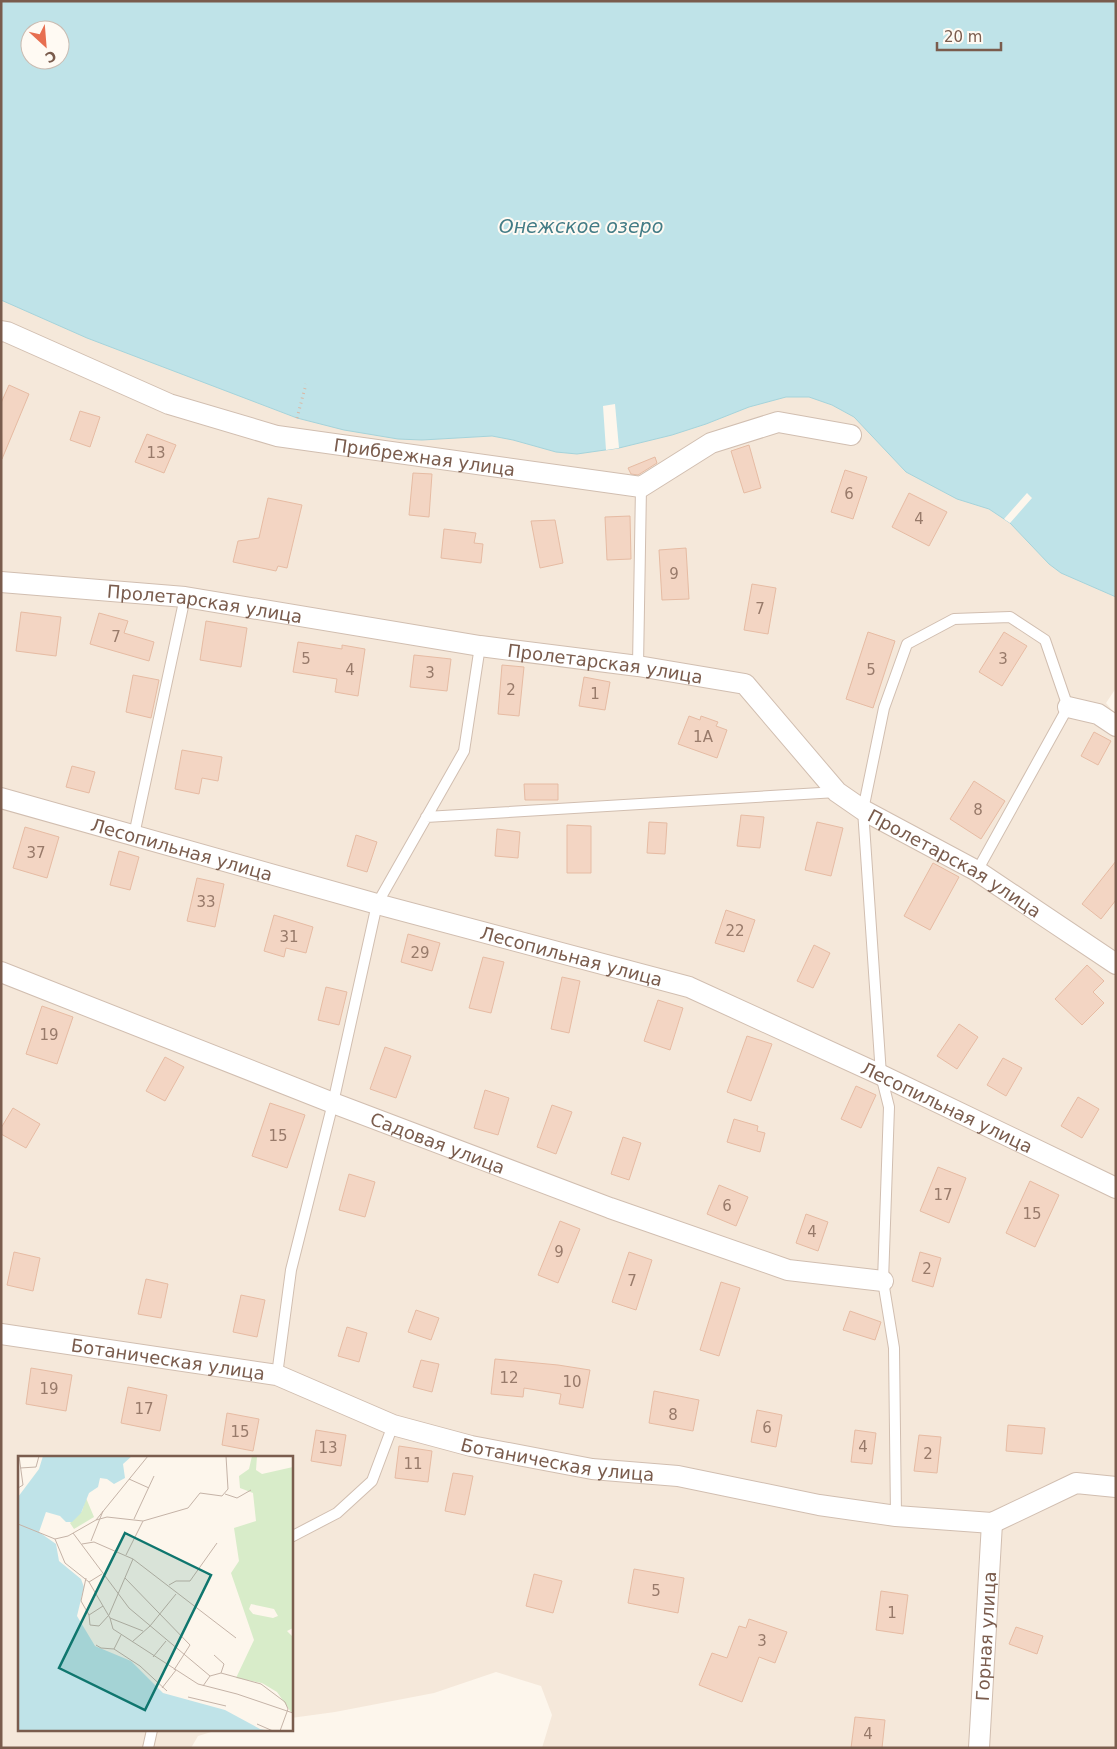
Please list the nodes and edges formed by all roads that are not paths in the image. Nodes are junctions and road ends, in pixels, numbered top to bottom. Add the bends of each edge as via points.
1 (1, 331) edge
2 (851, 435) dead end
3 (641, 487) junction
4 (1, 582) edge
5 (185, 597) junction
6 (480, 646) junction
7 (638, 666) junction
8 (1068, 707) junction
9 (1116, 726) edge
10 (837, 792) junction
11 (1, 798) edge
12 (863, 810) junction
13 (426, 817) junction
14 (134, 835) junction
15 (977, 871) junction
16 (377, 904) junction
17 (1116, 964) edge
18 (1, 972) edge
19 (881, 1075) junction
20 (333, 1103) junction
21 (1116, 1188) edge
22 (884, 1282) junction
23 (1, 1334) edge
24 (277, 1376) junction
25 (392, 1425) junction
26 (1116, 1487) edge
27 (896, 1516) junction
28 (992, 1523) junction
29 (292, 1537) edge
30 (152, 1732) edge
31 (148, 1748) edge
32 (979, 1748) edge

1 - 3 street, Прибрежная улица via 170,404 277,436
2 - 3 street via 778,422 711,444
3 - 7 lane
4 - 5 street, Пролетарская улица
5 - 6 street, Пролетарская улица
5 - 14 lane
6 - 7 street, Пролетарская улица
6 - 13 lane via 464,751
7 - 10 street, Пролетарская улица via 745,684
8 - 9 street via 1098,714
8 - 12 lane via 1045,640 1010,617 954,619 907,644 884,708
8 - 15 lane
10 - 12 street, Пролетарская улица
10 - 13 lane
11 - 14 street, Лесопильная улица
12 - 15 street, Пролетарская улица
12 - 19 lane
13 - 16 lane
14 - 16 street, Лесопильная улица
15 - 17 street, Пролетарская улица
16 - 19 street, Лесопильная улица via 689,988
16 - 20 lane
18 - 20 street, Садовая улица
19 - 21 street, Лесопильная улица
19 - 22 lane via 889,1107
20 - 22 street, Садовая улица via 610,1208 788,1270
20 - 24 lane via 291,1270
22 - 27 lane via 894,1348
23 - 24 street, Ботаническая улица
24 - 25 street, Ботаническая улица
25 - 27 street, Ботаническая улица via 471,1446 592,1469 678,1476 819,1505
25 - 29 lane via 372,1481 337,1513
26 - 28 street, Ботаническая улица via 1076,1483
27 - 28 street, Ботаническая улица
28 - 32 street, Горная улица
30 - 31 lane

